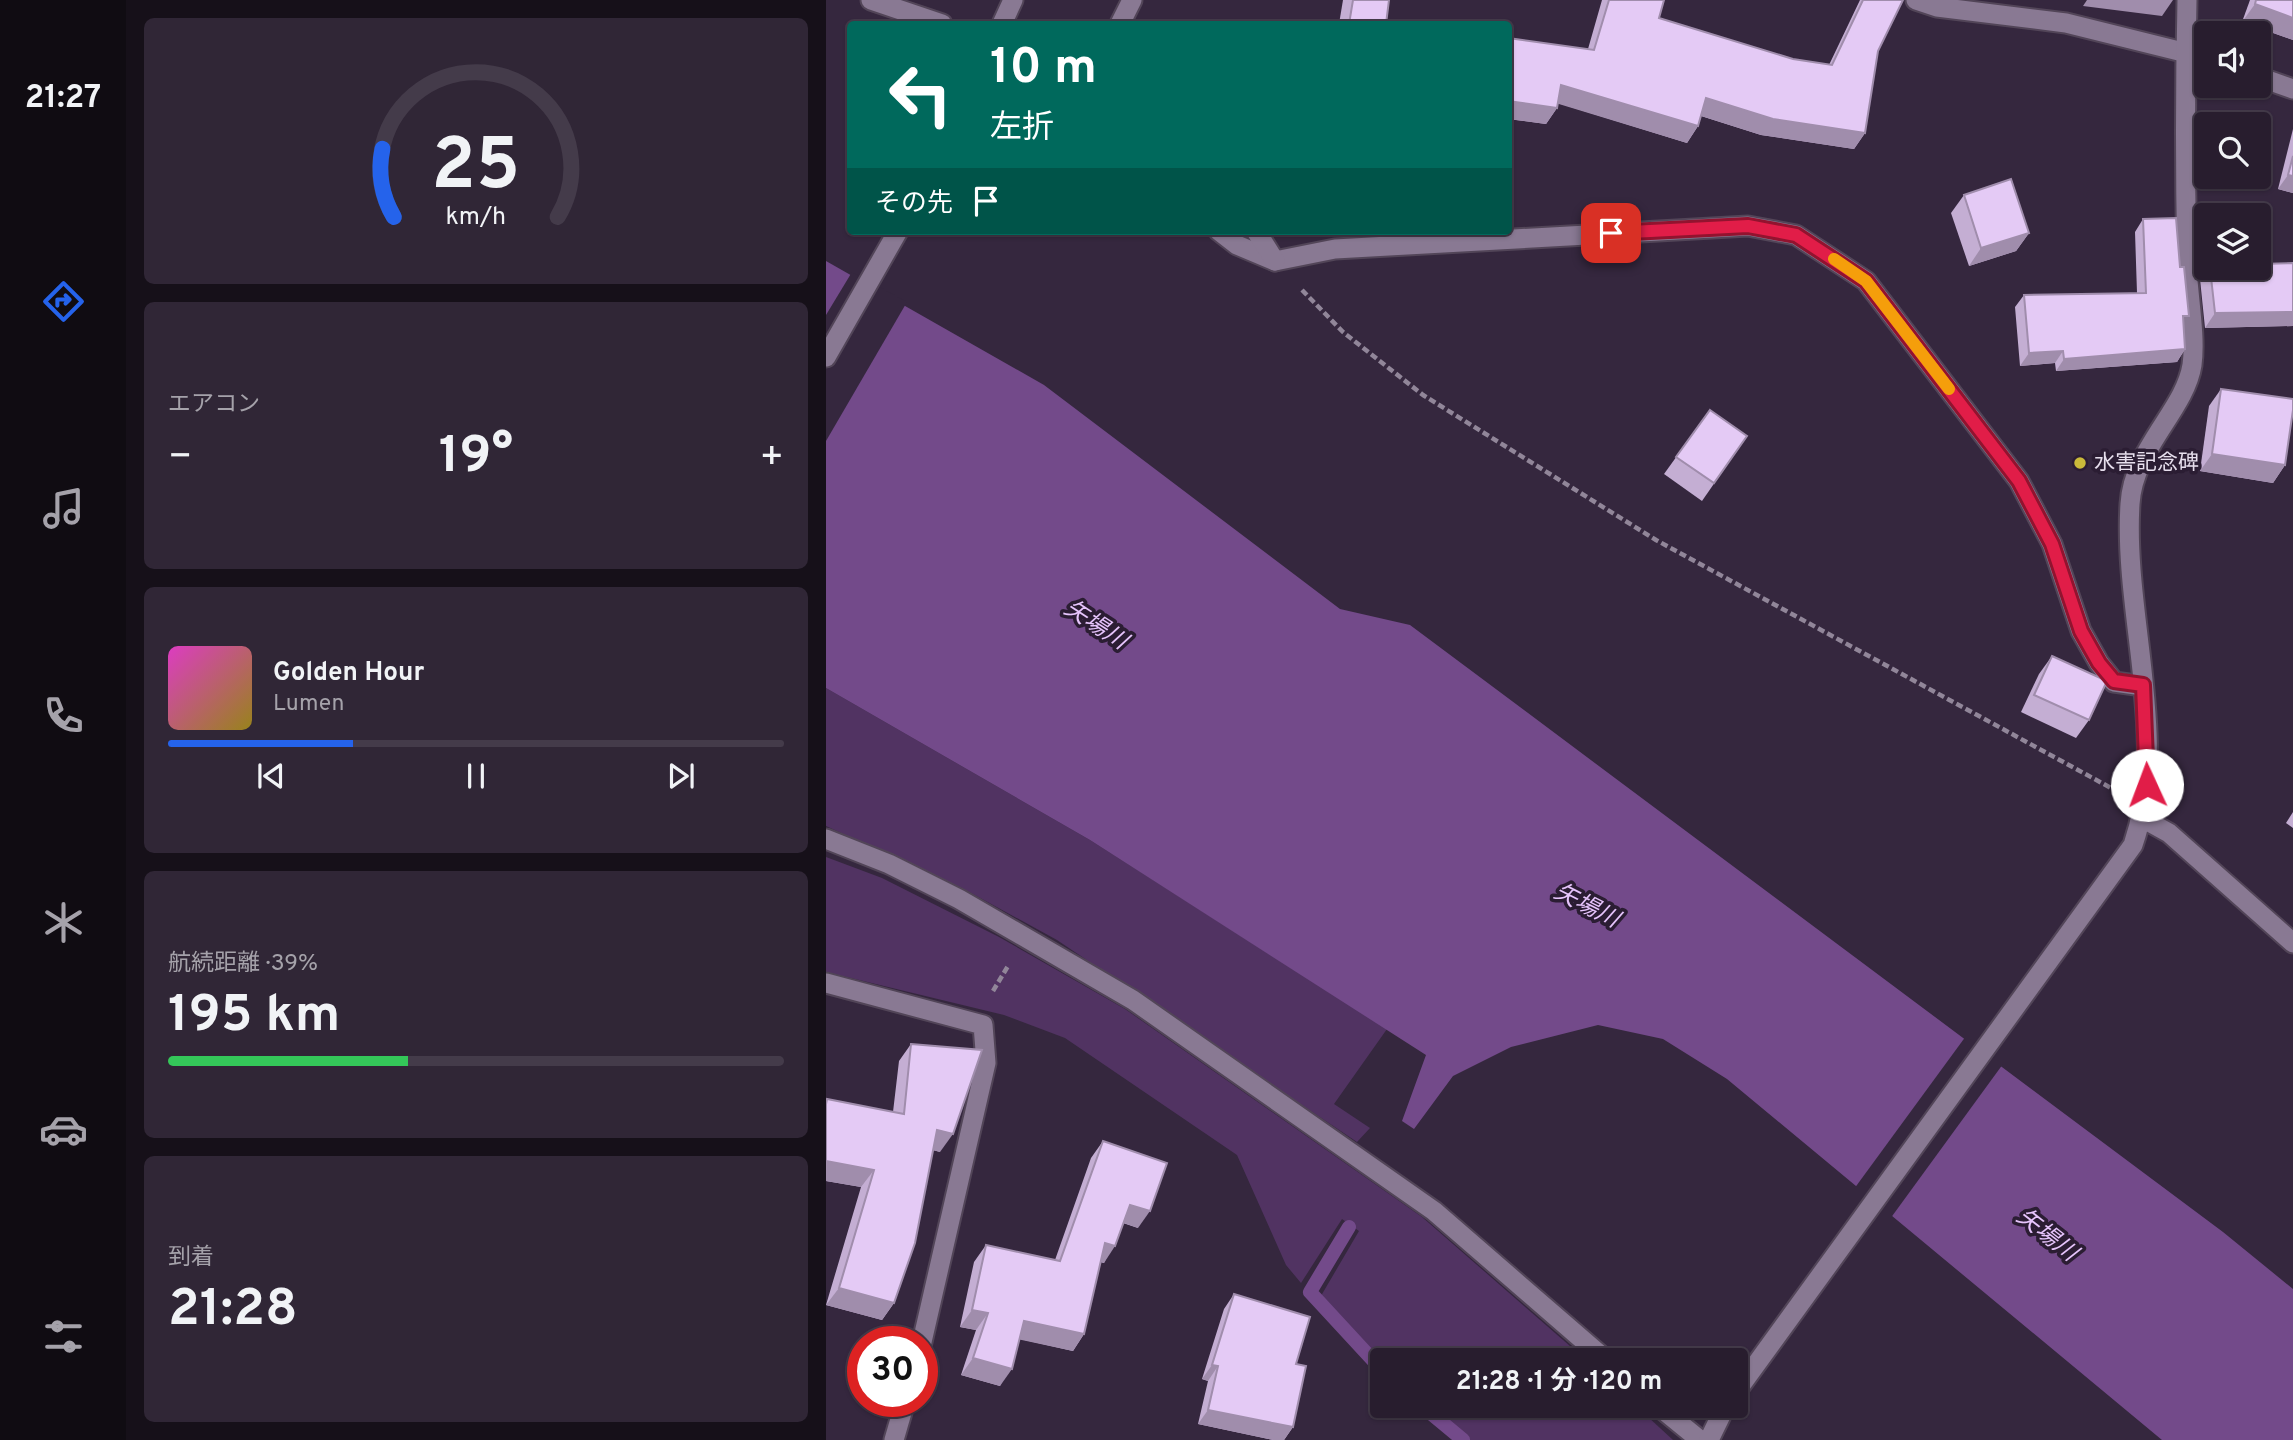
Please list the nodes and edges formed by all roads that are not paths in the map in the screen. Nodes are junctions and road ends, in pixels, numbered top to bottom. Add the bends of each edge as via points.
1 (871, 0) edge
2 (1013, 0) edge
3 (1132, 0) edge
4 (1916, 0) edge
5 (2187, 0) edge
6 (933, 21) edge
7 (1003, 21) edge
8 (1122, 21) edge
9 (2186, 51) junction
10 (2194, 54) edge
11 (2271, 81) edge
12 (2293, 89) edge
13 (896, 235) edge
14 (1224, 235) edge
15 (1259, 235) edge
16 (1275, 261) junction
17 (826, 358) edge
18 (2143, 685) junction
19 (2142, 818) junction
20 (826, 839) edge
21 (2293, 943) edge
22 (826, 983) edge
23 (926, 1326) edge
24 (1592, 1348) edge
25 (1748, 1376) edge
26 (901, 1417) edge
27 (1673, 1418) edge
28 (1721, 1418) edge
29 (894, 1440) edge
30 (1700, 1440) edge
31 (1709, 1440) edge

1 - 6 street
2 - 7 street
3 - 8 street
4 - 9 street via 1937,7 2066,23
5 - 9 street
9 - 10 street
9 - 18 street via 2192,365 2185,387 2147,447 2130,499 2128,553
11 - 12 street
13 - 17 street
14 - 16 street
15 - 16 street
16 - 18 street via 1335,249 1748,226 1796,235 1866,281 2019,481 2052,544 2081,631 2099,663 2114,681
18 - 19 street via 2147,785
19 - 21 street via 2169,833
19 - 25 street via 2133,845
20 - 24 street via 959,899 1133,1000 1434,1211
22 - 23 street via 983,1025 986,1063
26 - 29 street
27 - 30 street
28 - 31 street

